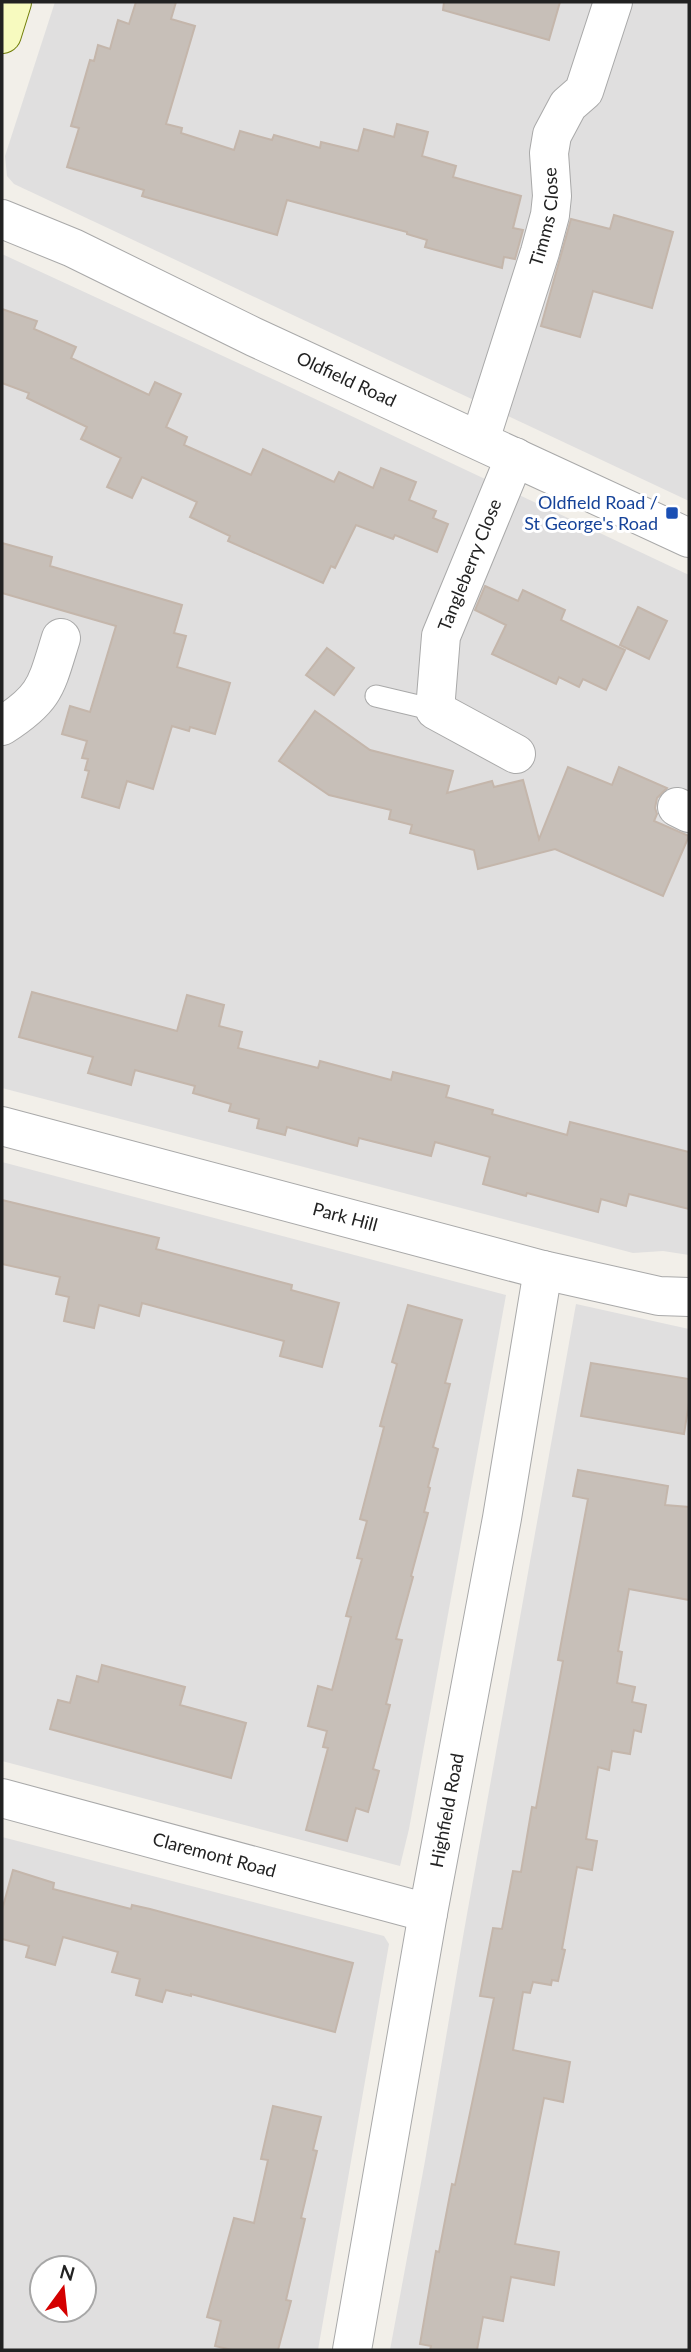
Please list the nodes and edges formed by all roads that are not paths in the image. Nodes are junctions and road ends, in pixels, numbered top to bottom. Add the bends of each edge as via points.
1 (12, 2) edge
2 (613, 2) edge
3 (2, 34) edge
4 (2, 219) edge
5 (480, 440) junction
6 (515, 457) junction
7 (689, 538) edge
8 (61, 638) dead end
9 (376, 696) dead end
10 (435, 710) junction
11 (2, 726) edge
12 (516, 754) dead end
13 (2, 1126) edge
14 (543, 1270) junction
15 (689, 1297) edge
16 (2, 1798) edge
17 (428, 1913) junction
18 (352, 2350) edge

1 - 3 street
2 - 5 street, Timms Close via 584,91 568,105 552,135 550,215
4 - 5 street, Oldfield Road
5 - 6 street, Oldfield Road
6 - 7 street, Oldfield Road
6 - 10 street, Tangleberry Close via 441,636
8 - 11 street via 46,687 28,709
9 - 10 lane
10 - 12 street
13 - 14 street, Park Hill
14 - 15 street, Park Hill via 659,1296
14 - 17 street, Highfield Road
16 - 17 street, Claremont Road
17 - 18 street, Highfield Road

